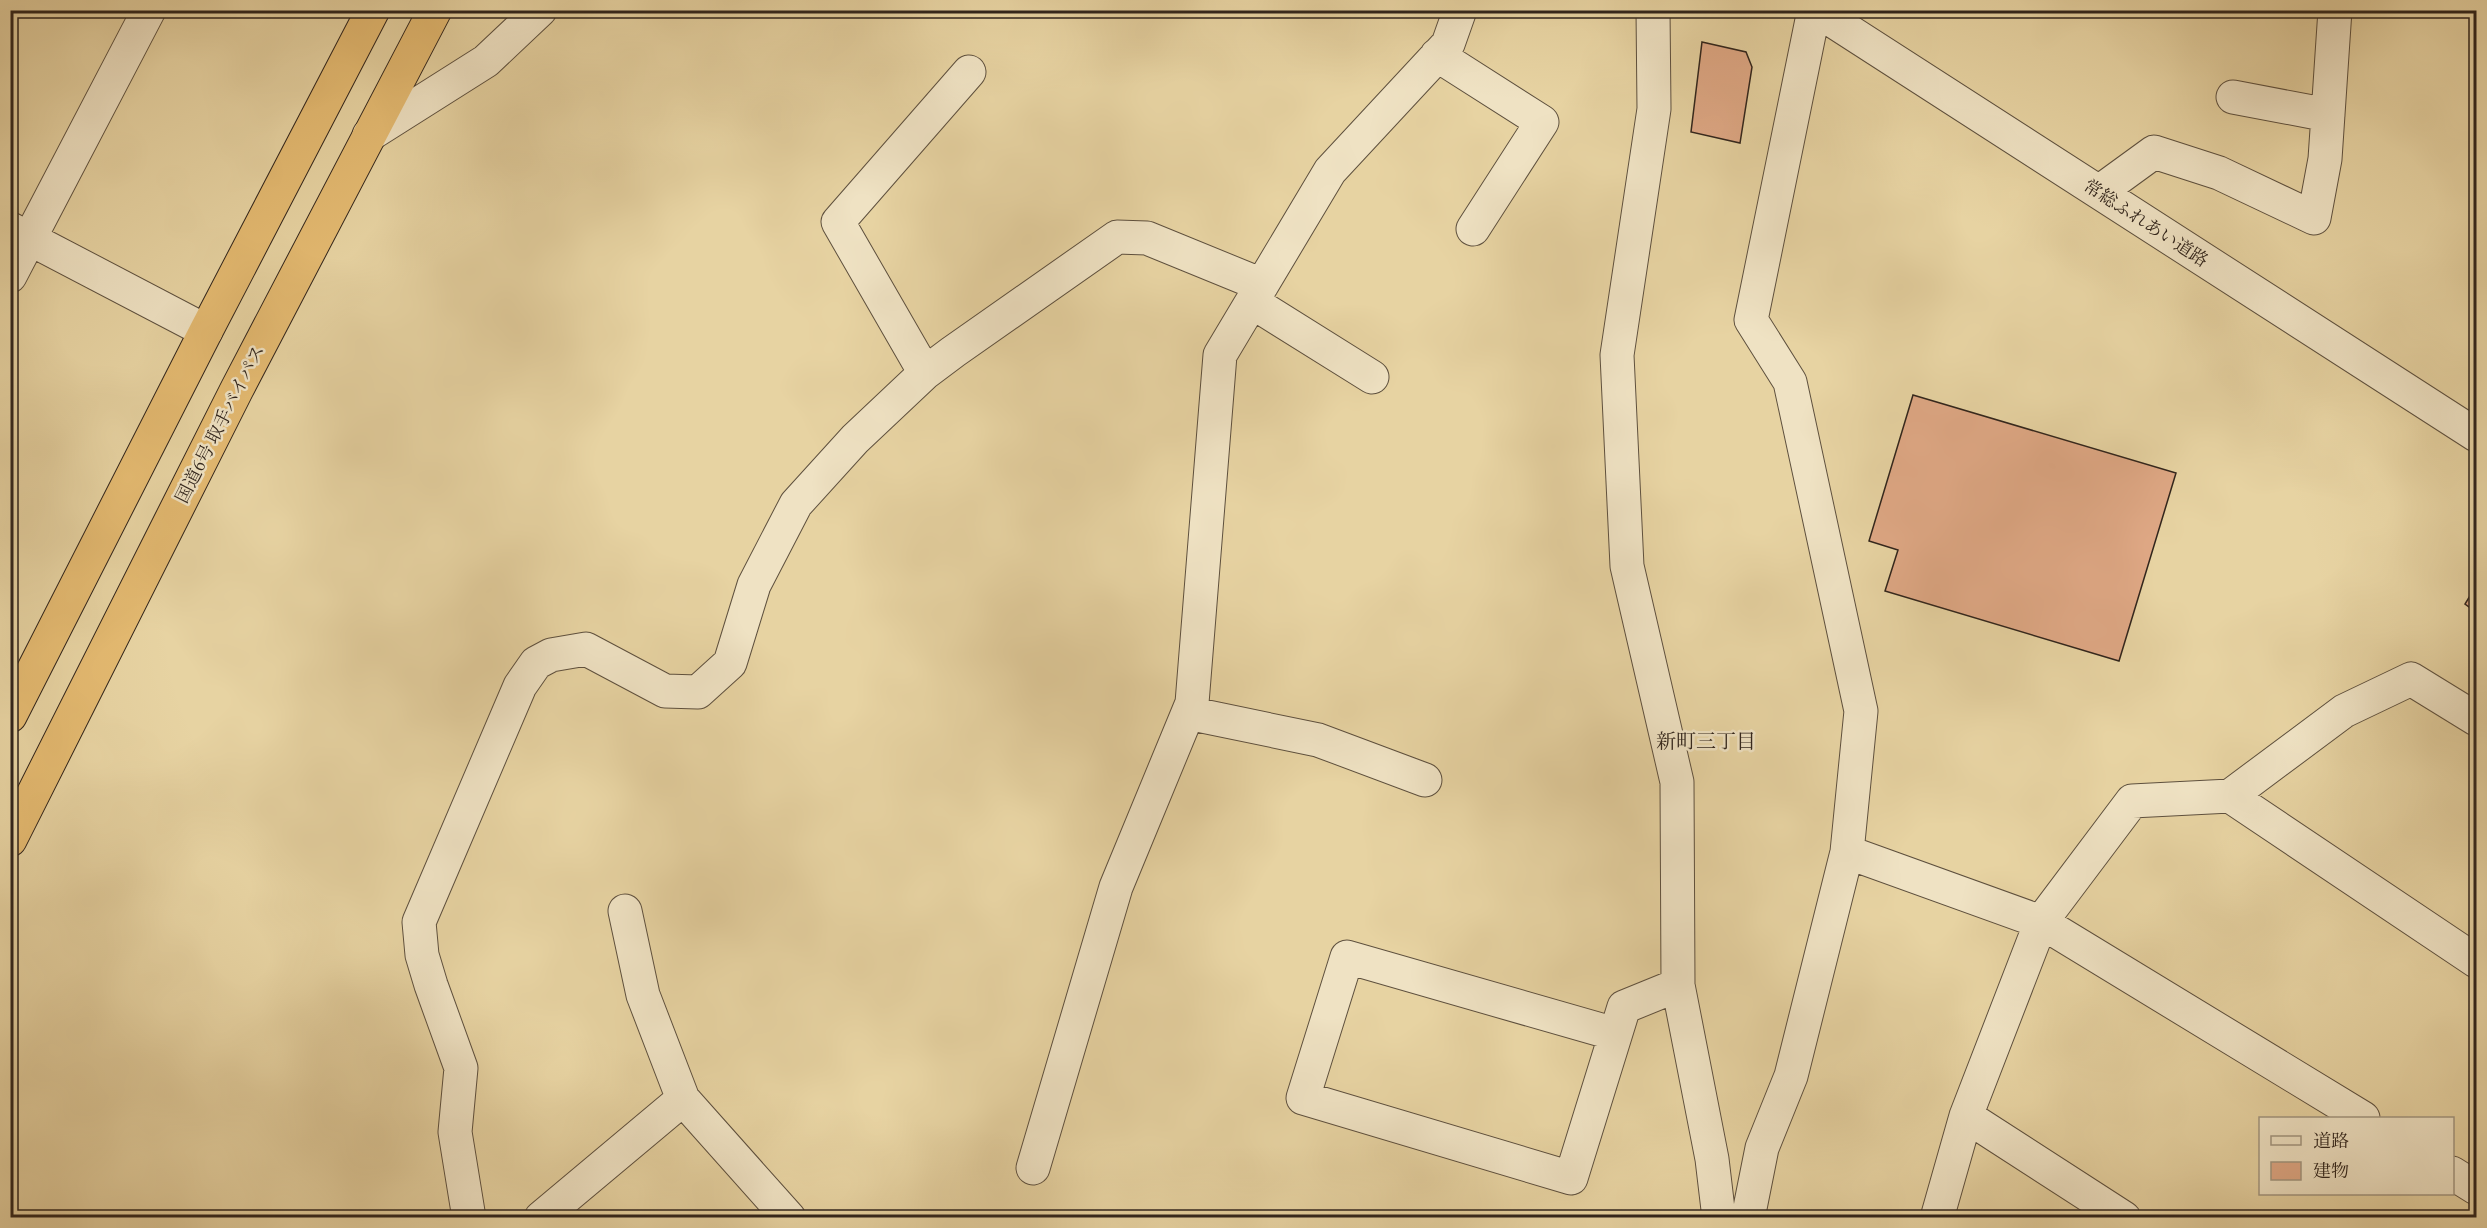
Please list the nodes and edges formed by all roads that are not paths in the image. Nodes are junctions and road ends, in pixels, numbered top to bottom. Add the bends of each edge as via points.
1 (148, 10) edge
2 (373, 10) edge
3 (435, 10) edge
4 (540, 10) edge
5 (1460, 10) edge
6 (1653, 10) edge
7 (1815, 10) edge
8 (2336, 10) edge
9 (1437, 56) junction
10 (969, 72) dead end
11 (2233, 97) dead end
12 (2328, 115) junction
13 (369, 135) junction
14 (2099, 192) junction
15 (1473, 230) dead end
16 (21, 234) edge
17 (10, 276) edge
18 (1257, 294) junction
19 (206, 331) junction
20 (926, 373) junction
21 (1372, 377) dead end
22 (2476, 435) edge
23 (1188, 713) junction
24 (10, 716) edge
25 (2476, 719) edge
26 (1425, 780) dead end
27 (2229, 796) junction
28 (10, 840) edge
29 (1847, 852) junction
30 (625, 911) dead end
31 (2041, 922) junction
32 (2476, 962) edge
33 (1678, 985) junction
34 (1616, 1034) junction
35 (683, 1099) junction
36 (1966, 1116) junction
37 (2360, 1117) edge
38 (1033, 1168) dead end
39 (2454, 1174) edge
40 (2476, 1188) edge
41 (469, 1218) edge
42 (541, 1218) edge
43 (789, 1218) edge
44 (1719, 1218) edge
45 (1748, 1218) edge
46 (1937, 1218) edge
47 (2124, 1218) edge

1 - 16 street
2 - 19 highway
3 - 13 highway, 国道6号 取手バイパス
4 - 13 street via 486,61
5 - 9 street via 1448,44
6 - 33 street via 1654,109 1617,355 1627,566 1677,782
7 - 14 street, 常総ふれあい道路
7 - 29 street via 1751,320 1790,382 1861,711
8 - 12 street
9 - 15 street via 1542,122
9 - 18 street via 1330,171
10 - 20 street via 838,222
11 - 12 street
12 - 14 street via 2314,218 2219,173 2154,152
13 - 28 highway, 国道6号 取手バイパス
14 - 22 street, 常総ふれあい道路
16 - 17 street
16 - 19 street
18 - 20 street via 1148,238 1117,237
18 - 21 street
18 - 23 street via 1220,355 1192,703
19 - 24 highway
20 - 41 street via 855,439 796,504 754,585 730,663 698,692 665,691 586,649 551,655 536,663 520,686 419,922 431,984 461,1068 455,1132
23 - 26 street via 1318,740
23 - 38 street via 1116,887
25 - 27 street via 2411,679 2344,711
27 - 31 street via 2132,801
27 - 32 street
29 - 31 street
29 - 45 street via 1791,1076 1762,1148
30 - 35 street via 644,995
31 - 36 street
31 - 37 street
33 - 34 street via 1624,1007
33 - 44 street via 1712,1159
34 - 34 street via 1571,1178 1303,1098 1347,957
35 - 42 street
35 - 43 street
36 - 46 street
36 - 47 street
39 - 40 street

